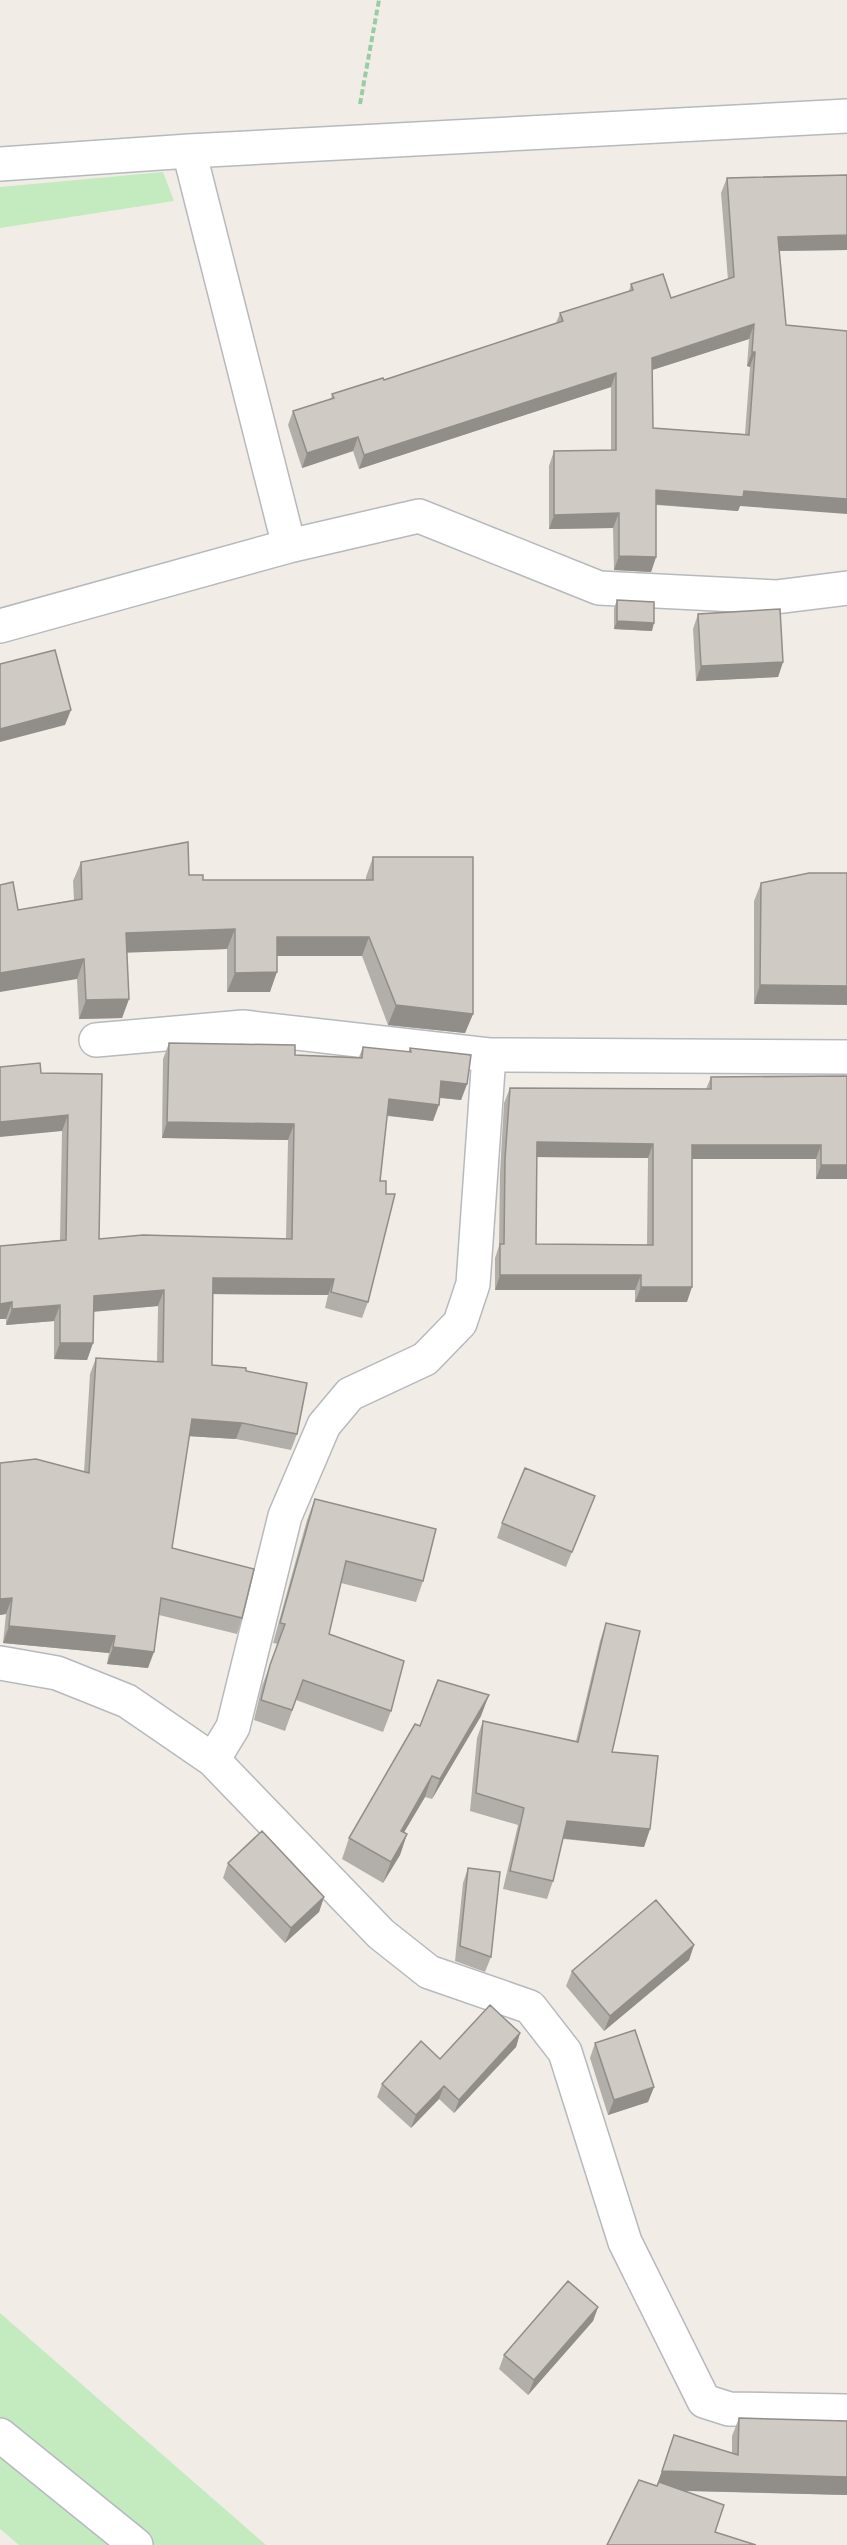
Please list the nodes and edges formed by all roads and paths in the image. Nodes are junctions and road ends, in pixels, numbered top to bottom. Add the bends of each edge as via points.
1 (379, 0) edge
2 (847, 116) edge
3 (354, 143) junction
4 (189, 151) junction
5 (0, 164) edge
6 (289, 546) junction
7 (847, 588) edge
8 (0, 626) edge
9 (96, 1040) dead end
10 (489, 1055) junction
11 (847, 1057) edge
12 (0, 1663) edge
13 (213, 1760) junction
14 (847, 2411) edge
15 (0, 2435) edge
16 (136, 2545) edge

1 - 3 path
2 - 3 street
3 - 4 street
4 - 5 street
4 - 6 street
6 - 7 street via 419,516 599,588 776,597
6 - 8 street
9 - 10 street via 243,1027
10 - 11 street
10 - 13 street via 473,1284 460,1323 425,1359 350,1394 324,1425 285,1516 233,1727
12 - 13 street via 57,1672 127,1701
13 - 14 street via 381,1934 429,1972 530,2007 565,2052 625,2242 704,2402 729,2409
15 - 16 street

